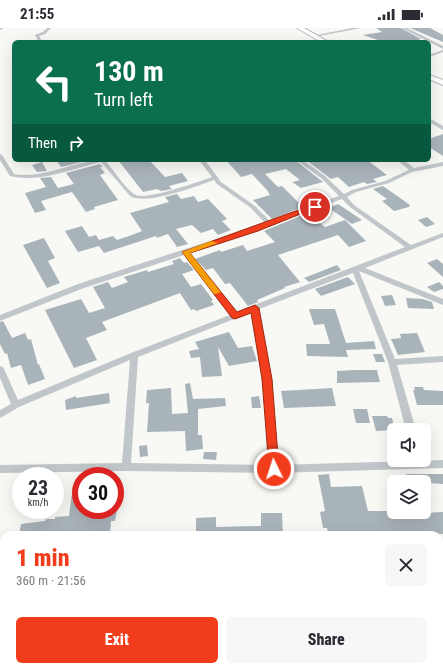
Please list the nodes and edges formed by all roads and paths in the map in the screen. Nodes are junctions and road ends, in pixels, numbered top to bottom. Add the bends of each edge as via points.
1 (49, 28) edge
2 (300, 28) edge
3 (359, 28) edge
4 (404, 28) edge
5 (314, 36) junction
6 (40, 40) edge
7 (322, 40) edge
8 (427, 40) edge
9 (431, 42) edge
10 (443, 48) edge
11 (443, 51) edge
12 (431, 55) edge
13 (431, 78) edge
14 (443, 82) edge
15 (431, 121) edge
16 (443, 128) edge
17 (0, 156) edge
18 (94, 162) edge
19 (104, 162) edge
20 (204, 162) edge
21 (302, 162) edge
22 (403, 162) edge
23 (443, 164) edge
24 (414, 171) junction
25 (216, 178) junction
26 (342, 197) junction
27 (269, 224) junction
28 (443, 235) edge
29 (410, 248) junction
30 (186, 252) junction
31 (357, 268) junction
32 (443, 302) edge
33 (255, 308) junction
34 (235, 316) junction
35 (0, 318) edge
36 (134, 356) junction
37 (443, 359) edge
38 (392, 362) junction
39 (0, 370) edge
40 (16, 405) junction
41 (0, 414) edge
42 (409, 423) edge
43 (431, 463) edge
44 (387, 464) edge
45 (443, 464) edge
46 (126, 467) junction
47 (0, 469) edge
48 (274, 469) junction

1 - 6 street via 37,35
2 - 5 street
3 - 5 street
4 - 8 street
5 - 7 street
9 - 10 street
11 - 12 street
13 - 14 street
15 - 16 street
17 - 18 street via 12,175 17,177 36,176
19 - 25 street via 130,194 139,198 152,197
20 - 25 street
21 - 26 street via 323,177
22 - 24 street
23 - 24 street
24 - 26 street
25 - 27 street via 219,183 253,207
26 - 27 street
26 - 29 street
27 - 30 street
28 - 29 street
29 - 31 street
30 - 34 street
30 - 35 street via 81,286
31 - 32 street
31 - 33 street
31 - 38 street
33 - 34 street
33 - 48 street via 267,379
34 - 36 street
36 - 40 street
36 - 46 street
37 - 38 street
38 - 42 street
39 - 40 street
40 - 41 street
43 - 45 street
44 - 48 street
46 - 47 street
46 - 48 street

